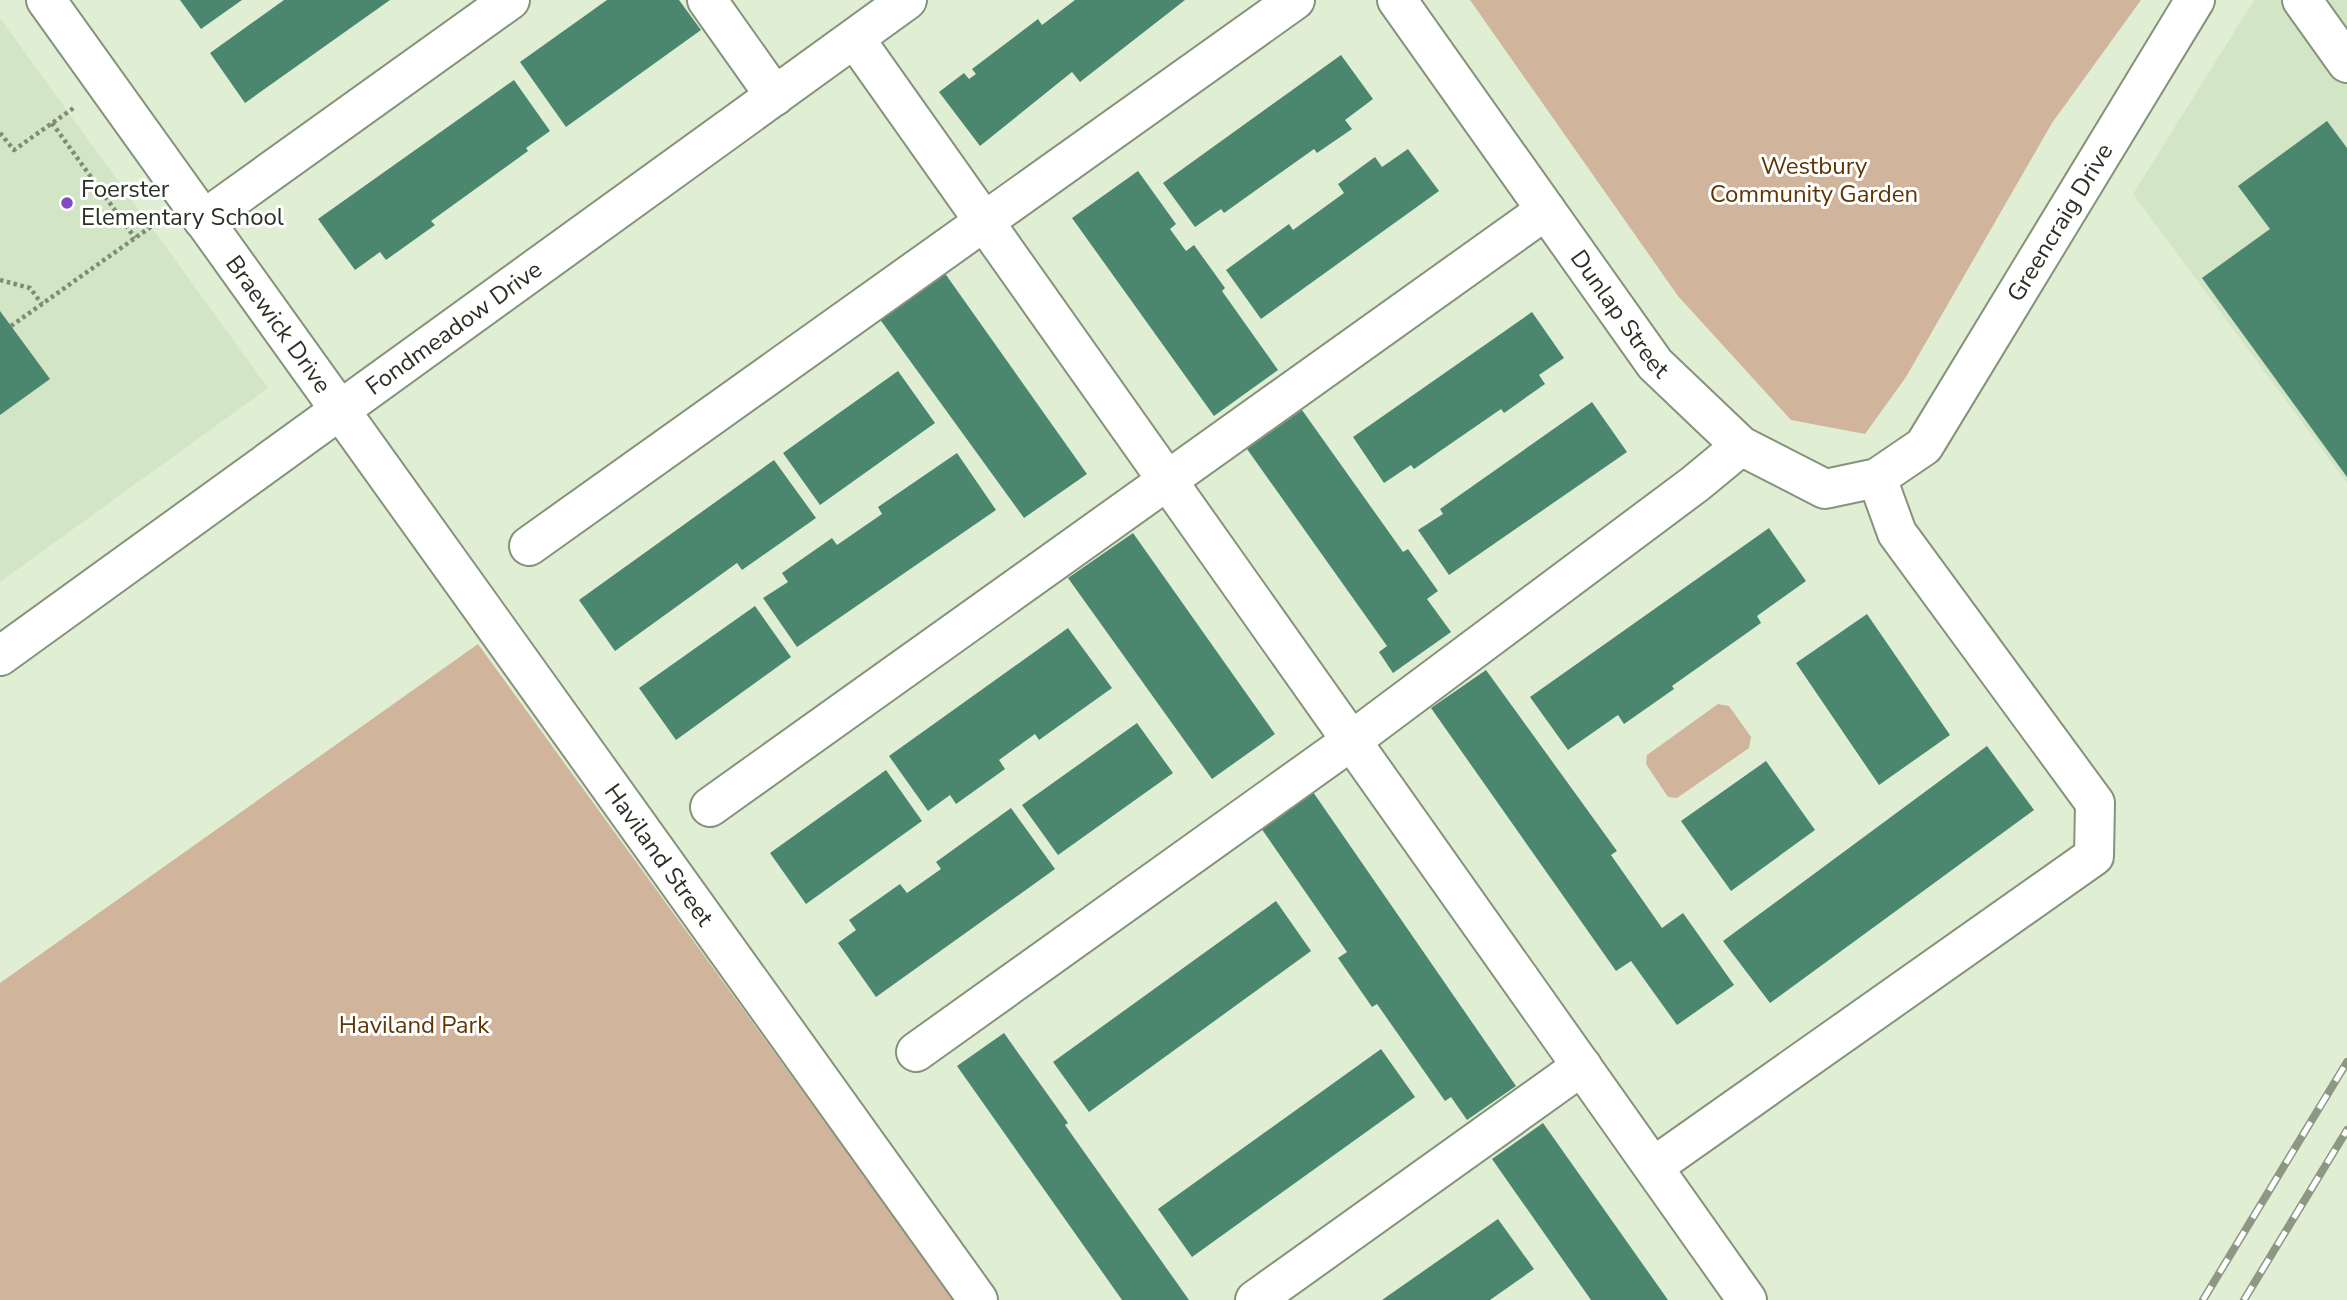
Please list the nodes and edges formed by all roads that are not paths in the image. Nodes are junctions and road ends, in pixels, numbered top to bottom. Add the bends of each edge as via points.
1 (46, 0) edge
2 (510, 0) edge
3 (707, 0) edge
4 (907, 0) edge
5 (1295, 0) edge
6 (1397, 0) edge
7 (2195, 0) edge
8 (2302, 0) edge
9 (855, 38) junction
10 (2347, 63) edge
11 (775, 96) junction
12 (1546, 209) junction
13 (195, 210) junction
14 (984, 222) junction
15 (342, 410) junction
16 (1741, 446) junction
17 (1924, 446) joint
18 (1877, 478) junction
19 (1167, 480) junction
20 (529, 546) dead end
21 (0, 656) edge
22 (1351, 741) junction
23 (710, 807) dead end
24 (916, 1052) dead end
25 (1581, 1066) junction
26 (1653, 1167) junction
27 (978, 1300) edge
28 (1255, 1300) edge
29 (1747, 1300) edge

1 - 13 street, Braewick Drive
2 - 13 street
3 - 11 street
4 - 9 street, Fondmeadow Drive
5 - 14 street
6 - 12 street, Dunlap Street
7 - 17 street, Greencraig Drive
8 - 10 street
9 - 11 street, Fondmeadow Drive
9 - 14 street
11 - 15 street, Fondmeadow Drive
12 - 16 street, Dunlap Street via 1655,364
12 - 19 street
13 - 15 street, Braewick Drive
14 - 19 street
14 - 20 street
15 - 21 street, Fondmeadow Drive
15 - 27 street, Haviland Street
16 - 18 street, Dunlap Street via 1825,489
16 - 22 street
17 - 18 street, Dunlap Street
18 - 26 street via 1897,533 2095,803 2094,856
19 - 22 street
19 - 23 street
22 - 24 street
22 - 25 street
25 - 26 street
25 - 28 street
26 - 29 street

